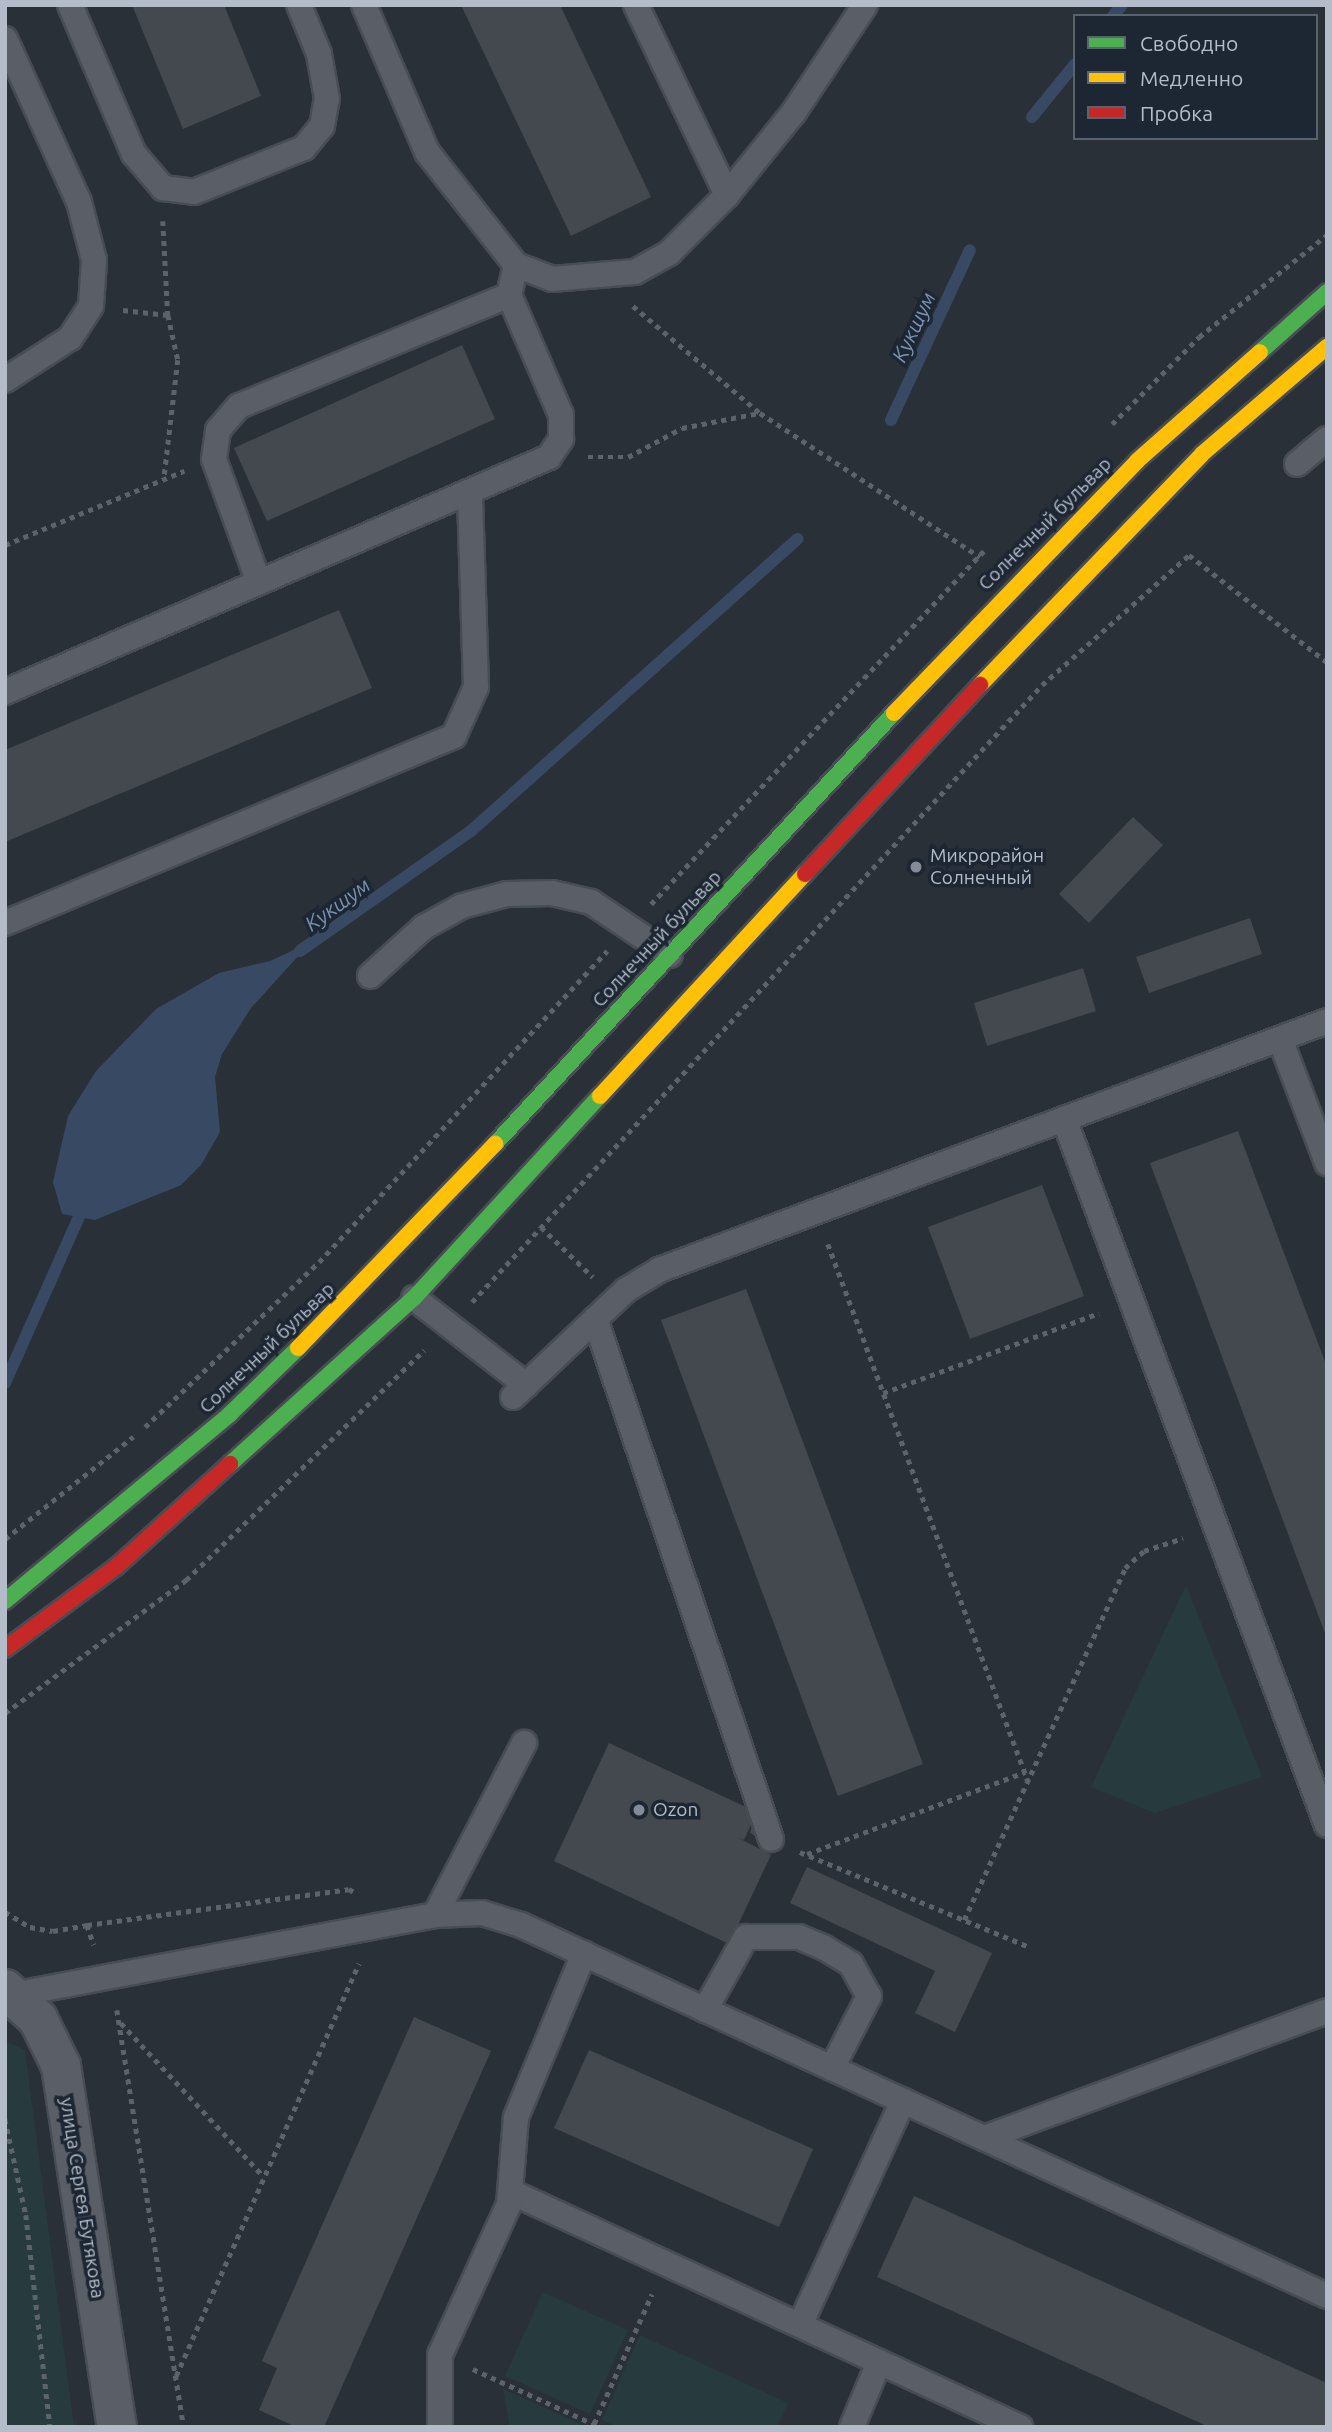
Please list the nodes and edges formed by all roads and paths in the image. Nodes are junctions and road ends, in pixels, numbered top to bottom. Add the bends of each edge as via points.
1 (70, 5) edge
2 (299, 5) edge
3 (363, 5) edge
4 (636, 5) edge
5 (865, 5) edge
6 (5, 39) edge
7 (163, 188) junction
8 (727, 195) junction
9 (1327, 234) edge
10 (516, 265) junction
11 (600, 279) junction
12 (1327, 292) edge
13 (509, 295) junction
14 (91, 306) junction
15 (168, 315) junction
16 (1327, 347) edge
17 (5, 380) edge
18 (760, 413) junction
19 (1103, 432) dead end
20 (1327, 439) edge
21 (549, 457) junction
22 (214, 459) junction
23 (1297, 464) dead end
24 (164, 479) junction
25 (470, 493) junction
26 (5, 545) edge
27 (988, 547) dead end
28 (978, 556) junction
29 (258, 580) junction
30 (1327, 662) edge
31 (5, 692) edge
32 (5, 923) edge
33 (632, 925) junction
34 (670, 955) junction
35 (370, 976) dead end
36 (705, 983) junction
37 (1327, 1021) edge
38 (1280, 1039) junction
39 (1063, 1119) junction
40 (1327, 1163) edge
41 (816, 1212) junction
42 (542, 1228) junction
43 (395, 1282) junction
44 (616, 1299) junction
45 (1131, 1301) junction
46 (595, 1319) junction
47 (450, 1325) junction
48 (883, 1394) junction
49 (1216, 1527) junction
50 (5, 1539) edge
51 (5, 1601) edge
52 (5, 1649) edge
53 (5, 1713) edge
54 (524, 1743) dead end
55 (1025, 1772) junction
56 (1028, 1781) junction
57 (1327, 1825) edge
58 (771, 1839) joint
59 (806, 1854) junction
60 (5, 1912) edge
61 (435, 1915) junction
62 (964, 1920) junction
63 (87, 1925) junction
64 (375, 1926) junction
65 (1029, 1947) dead end
66 (584, 1954) junction
67 (105, 1978) junction
68 (9, 1992) edge
69 (705, 2010) junction
70 (1327, 2011) edge
71 (121, 2022) junction
72 (832, 2068) junction
73 (903, 2101) junction
74 (5, 2119) edge
75 (984, 2138) junction
76 (264, 2177) junction
77 (511, 2192) junction
78 (666, 2264) junction
79 (1327, 2296) edge
80 (800, 2325) junction
81 (440, 2354) junction
82 (879, 2362) junction
83 (176, 2376) junction
84 (594, 2424) junction
85 (50, 2427) edge
86 (117, 2427) edge
87 (184, 2427) edge
88 (440, 2427) edge
89 (600, 2427) edge
90 (852, 2427) edge
91 (1020, 2427) edge

1 - 7 lane via 134,154
2 - 7 lane via 319,54 327,99 322,126 304,148 194,192
3 - 10 lane via 427,152
4 - 8 lane
5 - 8 lane via 794,112
6 - 14 lane via 79,202 94,260
7 - 15 path
8 - 11 lane via 668,253 635,272
9 - 19 path via 1199,337
10 - 11 lane via 552,279
10 - 13 lane
11 - 18 path
12 - 34 street, Солнечный бульвар via 1137,461 1012,586
13 - 21 lane via 561,415 561,439
13 - 22 lane via 239,406 218,430
14 - 15 path
14 - 17 lane via 70,338
15 - 24 path via 178,359
16 - 36 street, Солнечный бульвар via 1202,454 1044,615
18 - 21 path via 682,428 628,457
18 - 28 path
20 - 23 lane
21 - 25 lane
22 - 24 path
22 - 29 lane
24 - 26 path
25 - 29 lane
25 - 32 lane via 476,687 454,736
27 - 28 path
28 - 33 path
29 - 31 lane
30 - 42 path via 1189,555 1042,685
33 - 34 lane
33 - 35 lane via 591,902 552,893 507,894 462,906 424,928
33 - 50 path via 319,1262 145,1427
34 - 36 street
34 - 43 street, Солнечный бульвар
36 - 43 street, Солнечный бульвар
37 - 38 lane
38 - 39 lane
38 - 40 lane
39 - 41 lane
39 - 45 lane
41 - 44 lane via 659,1270
41 - 48 path
42 - 44 path
42 - 47 path
43 - 47 lane
43 - 51 street, Солнечный бульвар
43 - 52 street, Солнечный бульвар via 116,1567
44 - 46 lane
45 - 48 path
45 - 49 lane
46 - 47 lane via 520,1391
46 - 58 lane
47 - 53 path via 195,1573
48 - 55 path
49 - 56 path via 1144,1551 1125,1568
49 - 57 lane
54 - 61 lane
55 - 56 path
55 - 59 path
56 - 62 path
58 - 59 path
59 - 62 path
60 - 63 path via 30,1927
61 - 64 lane
61 - 66 lane via 502,1917
62 - 65 path
63 - 64 path via 349,1889 372,1903
63 - 67 path
64 - 67 lane
64 - 76 path
66 - 69 lane
66 - 77 lane via 516,2117
67 - 68 lane
67 - 71 path
68 - 86 street, улица Сергея Бутякова via 48,2033 61,2066
69 - 72 lane
69 - 72 lane via 746,1937 799,1937 823,1947 851,1964 869,1996
70 - 75 lane
71 - 76 path
71 - 83 path
72 - 73 lane
73 - 75 lane
73 - 80 lane
74 - 85 path via 26,2215
75 - 79 lane
76 - 83 path
77 - 78 lane
77 - 81 lane
78 - 80 lane
78 - 84 path
80 - 82 lane
81 - 84 path
81 - 88 lane
82 - 90 lane
82 - 91 lane
83 - 87 path
84 - 89 path

